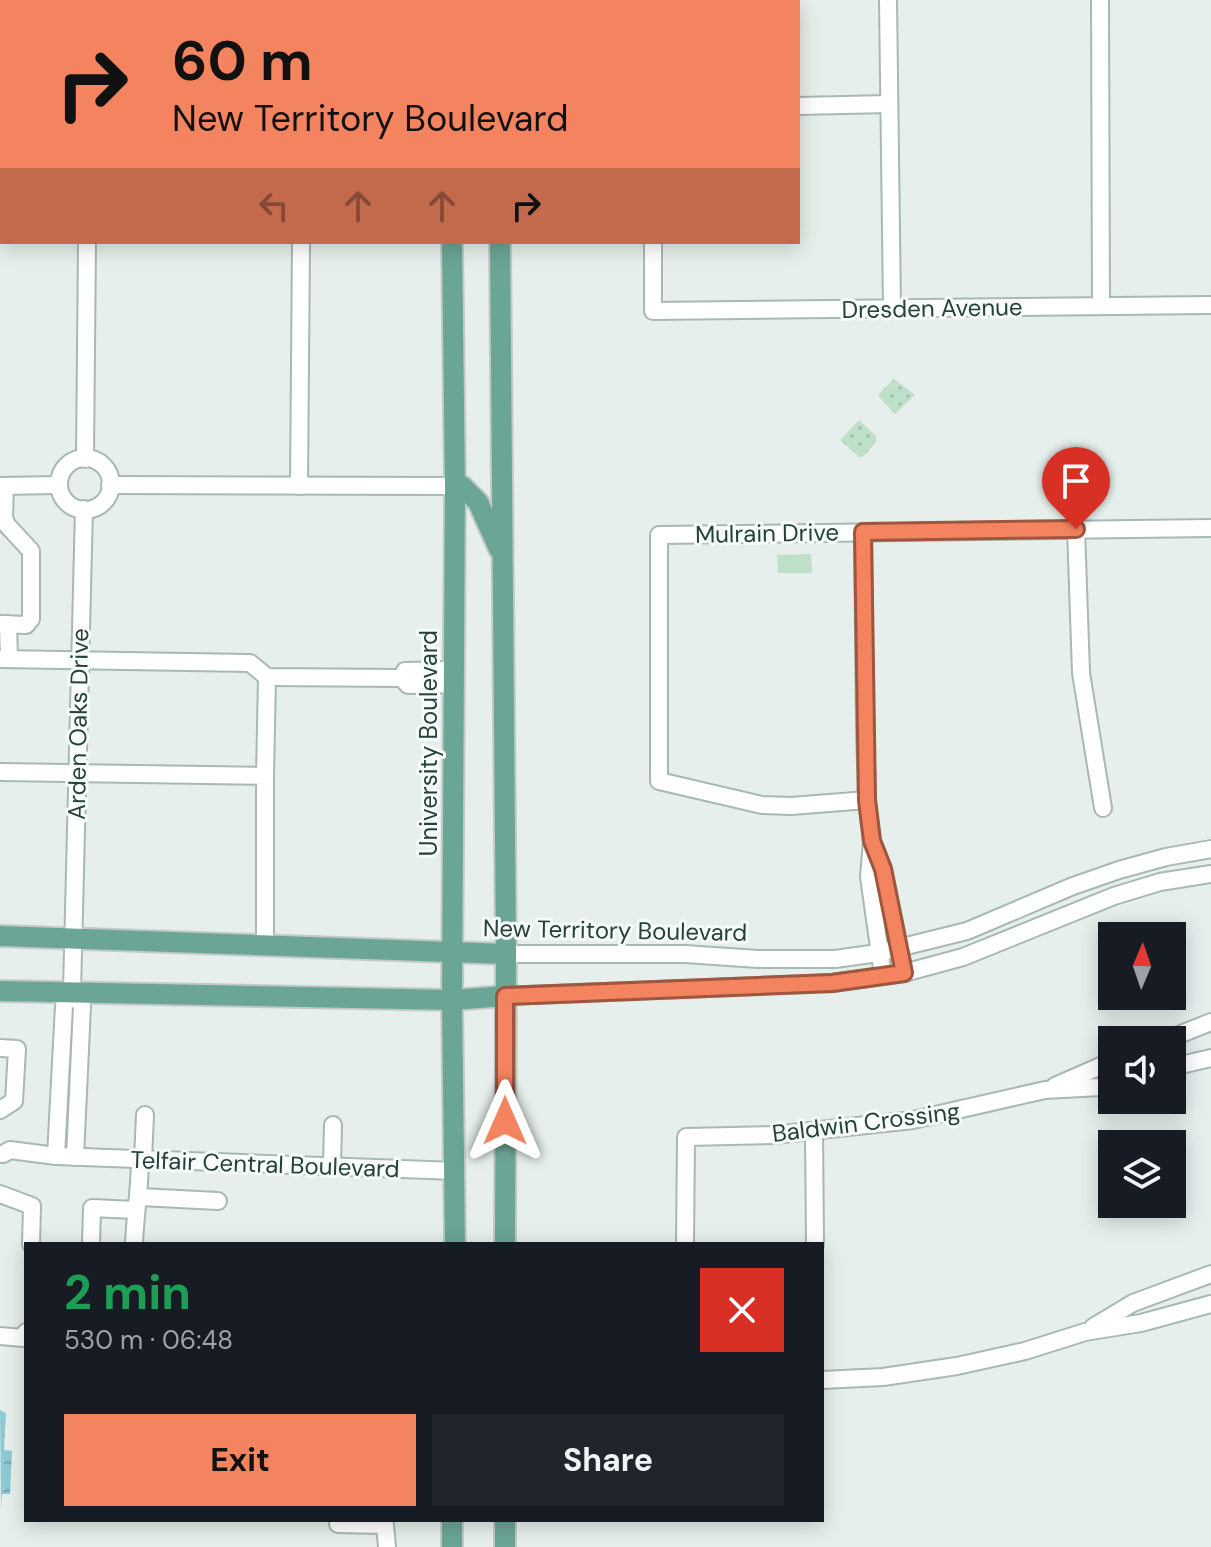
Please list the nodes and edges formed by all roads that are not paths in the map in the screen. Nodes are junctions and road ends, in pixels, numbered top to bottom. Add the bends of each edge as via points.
1 (888, 0) edge
2 (1100, 0) edge
3 (889, 104) junction
4 (800, 106) edge
5 (87, 244) edge
6 (301, 244) edge
7 (452, 244) edge
8 (500, 244) edge
9 (653, 244) edge
10 (1211, 305) edge
11 (1101, 306) junction
12 (892, 308) junction
13 (85, 459) junction
14 (59, 485) junction
15 (110, 485) junction
16 (2, 486) edge
17 (299, 486) junction
18 (455, 486) junction
19 (84, 509) junction
20 (1211, 528) edge
21 (1076, 529) junction
22 (863, 532) junction
23 (503, 556) junction
24 (4, 624) edge
25 (4, 659) edge
26 (80, 660) junction
27 (267, 677) junction
28 (454, 677) junction
29 (0, 772) edge
30 (77, 772) junction
31 (265, 776) junction
32 (867, 800) junction
33 (1103, 808) dead end
34 (872, 841) junction
35 (1211, 849) edge
36 (1211, 874) edge
37 (0, 936) edge
38 (73, 939) junction
39 (265, 946) junction
40 (898, 950) junction
41 (454, 953) junction
42 (878, 953) junction
43 (506, 954) junction
44 (904, 973) junction
45 (883, 976) junction
46 (0, 991) edge
47 (72, 991) junction
48 (505, 996) junction
49 (452, 1000) junction
50 (1211, 1022) edge
51 (1186, 1032) edge
52 (0, 1048) edge
53 (1211, 1058) edge
54 (1186, 1064) edge
55 (1098, 1067) edge
56 (60, 1086) junction
57 (78, 1087) junction
58 (1098, 1087) edge
59 (1045, 1090) junction
60 (0, 1110) edge
61 (145, 1115) dead end
62 (333, 1125) dead end
63 (814, 1131) junction
64 (1, 1154) edge
65 (56, 1156) junction
66 (75, 1157) junction
67 (142, 1159) junction
68 (332, 1166) junction
69 (456, 1171) junction
70 (0, 1194) edge
71 (218, 1201) dead end
72 (137, 1204) junction
73 (31, 1242) edge
74 (91, 1242) edge
75 (134, 1242) edge
76 (455, 1242) edge
77 (505, 1242) edge
78 (685, 1242) edge
79 (815, 1242) edge
80 (1211, 1274) edge
81 (1211, 1304) edge
82 (1085, 1332) junction
83 (0, 1336) edge
84 (24, 1336) edge
85 (824, 1380) edge
86 (452, 1522) edge
87 (505, 1522) edge
88 (338, 1524) dead end
89 (387, 1547) edge
90 (452, 1547) edge
91 (505, 1547) edge

1 - 3 street
2 - 11 street
3 - 4 street
3 - 12 street
5 - 13 street
6 - 17 street
7 - 18 main road, University Boulevard
8 - 23 main road
9 - 12 street, Dresden Avenue via 653,311
10 - 11 street, Dresden Avenue
11 - 12 street, Dresden Avenue
13 - 14 street via 65,467
13 - 15 street via 103,466
14 - 16 street
14 - 19 street via 66,502
15 - 17 street
15 - 19 street via 104,502
16 - 24 street via 4,518 28,545 32,560 31,619 26,625
17 - 18 street
18 - 23 main road via 478,502
18 - 28 main road, University Boulevard
19 - 26 street, Arden Oaks Drive
20 - 21 street, Mulrain Drive
21 - 22 street, Mulrain Drive
21 - 33 street via 1081,673
22 - 32 street
22 - 32 street, Mulrain Drive via 659,535 659,781 762,805
23 - 43 main road
24 - 25 street
25 - 26 street
26 - 27 street via 250,663
26 - 30 street, Arden Oaks Drive
27 - 28 street via 402,678 405,671
27 - 31 street
28 - 41 main road, University Boulevard
29 - 30 street
30 - 31 street
30 - 38 street, Arden Oaks Drive
31 - 39 street
32 - 34 street
34 - 40 street via 883,869
34 - 42 street via 869,877
35 - 40 street, New Territory Boulevard via 1119,870 967,931
36 - 44 street via 1114,896 963,957
37 - 38 main road, New Territory Boulevard
38 - 39 main road, New Territory Boulevard
38 - 47 street
39 - 41 main road, New Territory Boulevard
40 - 42 street, New Territory Boulevard
40 - 44 street
41 - 43 main road, New Territory Boulevard
41 - 49 main road, University Boulevard
42 - 43 street, New Territory Boulevard via 835,959
42 - 45 street
43 - 48 main road
44 - 45 street
45 - 48 street via 832,983
46 - 47 main road
47 - 49 main road
47 - 56 street via 64,1006
47 - 57 street via 82,1006
48 - 49 main road
48 - 77 main road
49 - 69 main road, University Boulevard
50 - 51 street
52 - 60 street via 17,1049 16,1096 11,1106
53 - 54 street
55 - 59 street, Baldwin Crossing
56 - 57 street
56 - 65 street
57 - 66 street
58 - 59 street, Baldwin Crossing
59 - 63 street, Baldwin Crossing via 913,1120
61 - 67 street
62 - 68 street
63 - 78 street, Baldwin Crossing via 686,1137
63 - 79 street
64 - 65 street, Telfair Central Boulevard via 26,1159
65 - 66 street, Telfair Central Boulevard
66 - 67 street, Telfair Central Boulevard
67 - 68 street, Telfair Central Boulevard
67 - 72 street
68 - 69 street, Telfair Central Boulevard
69 - 76 main road, University Boulevard
70 - 73 street via 32,1206
71 - 72 street
72 - 74 street via 92,1208
72 - 75 street
80 - 82 street via 1133,1303
81 - 82 street
82 - 85 street via 957,1366
83 - 84 street
86 - 90 main road
87 - 91 main road
88 - 89 street via 385,1525

